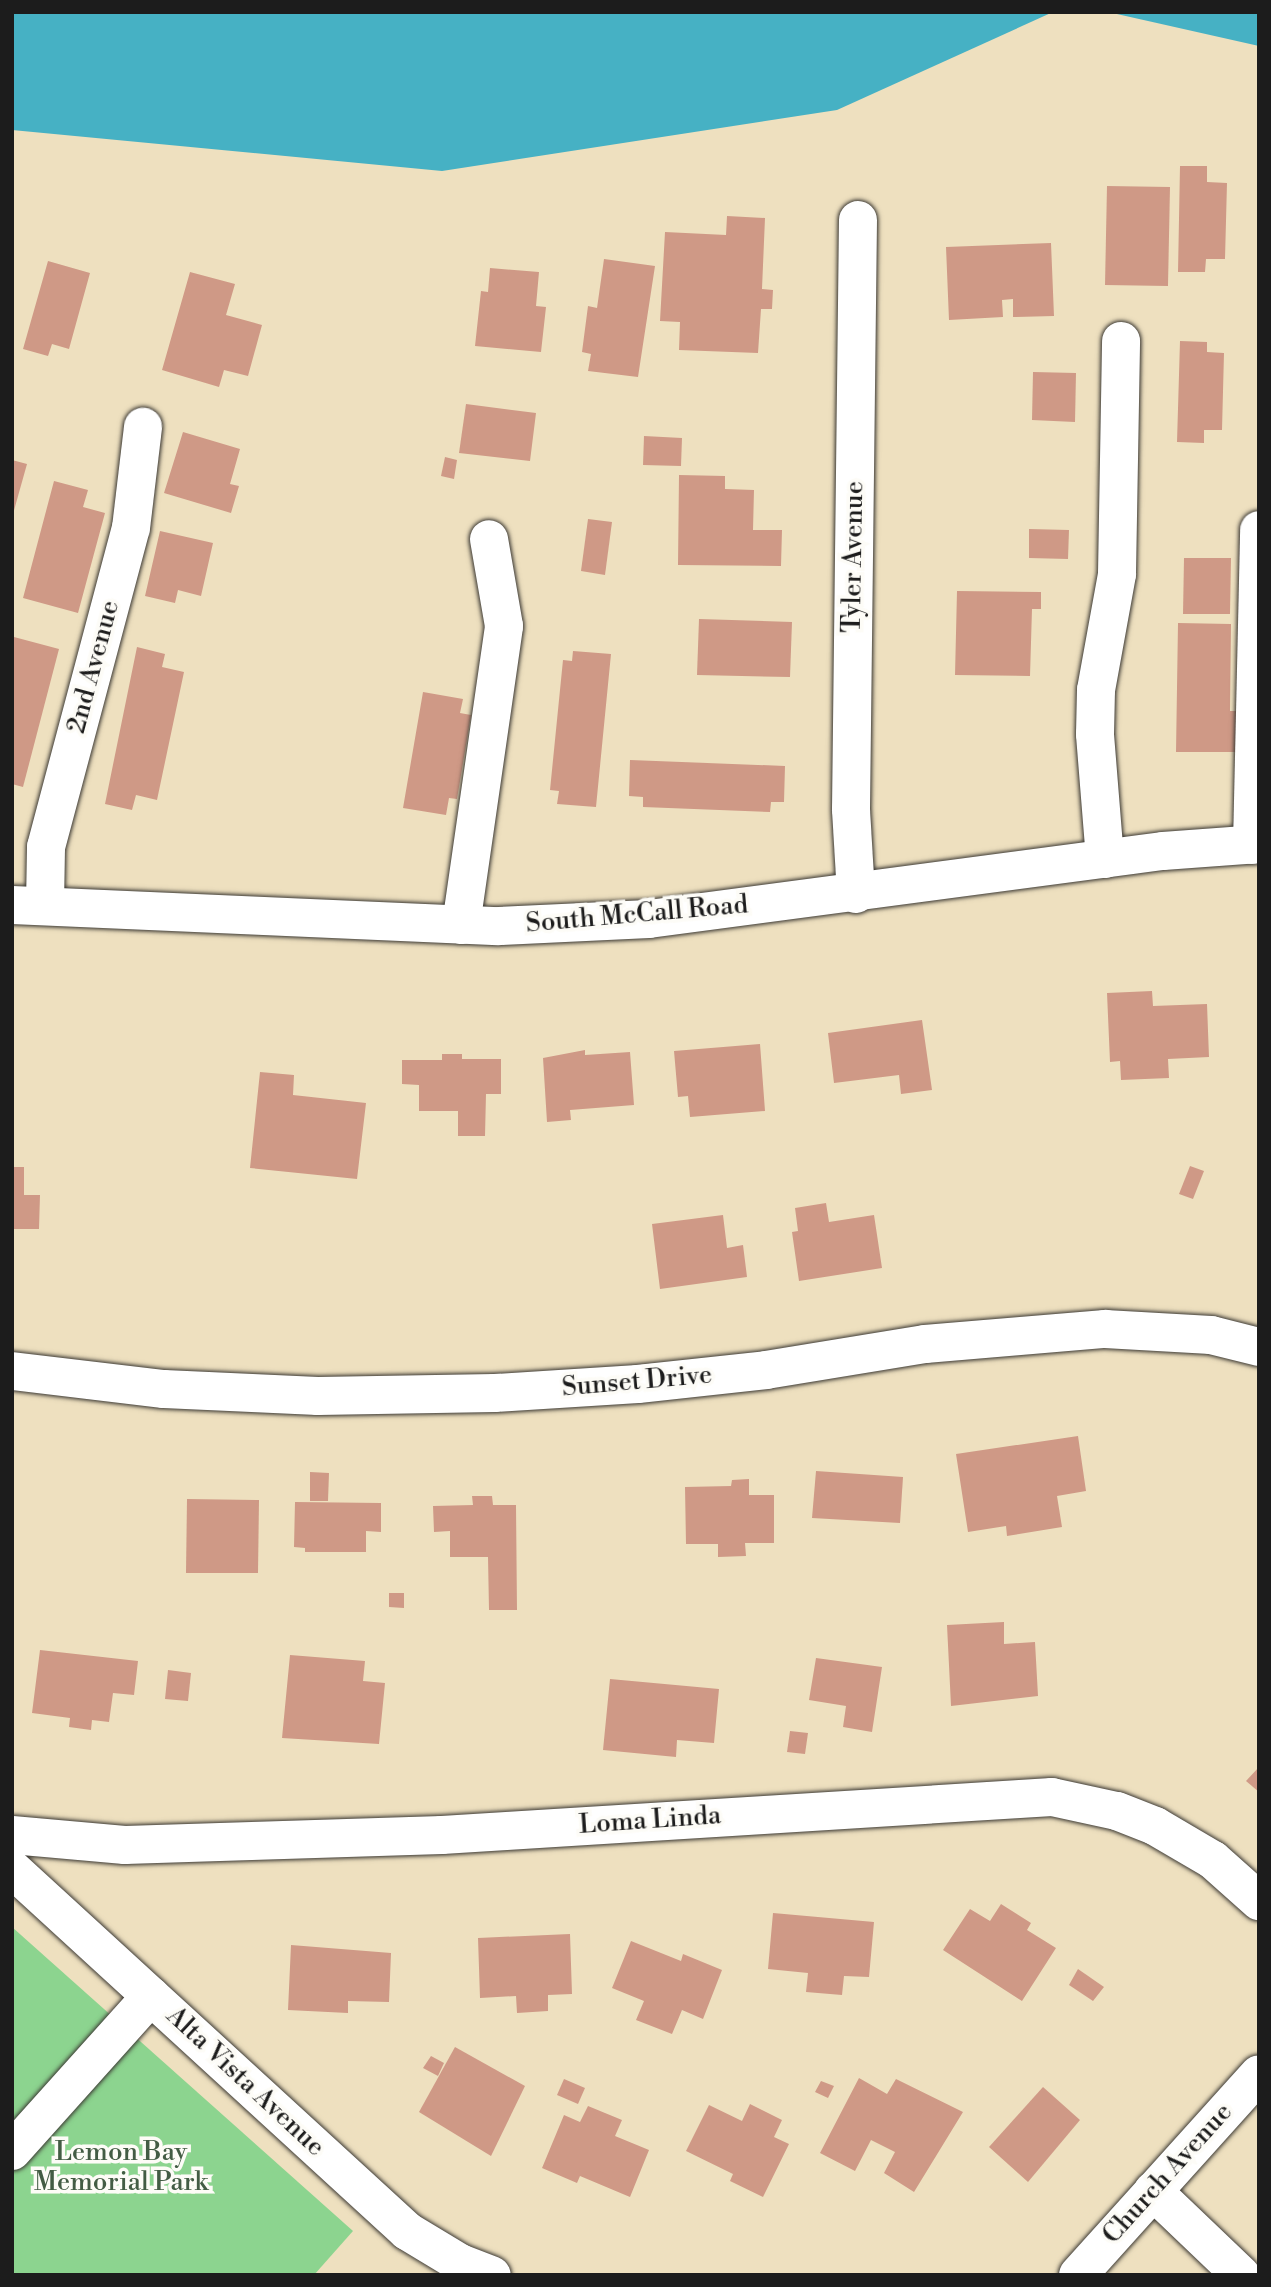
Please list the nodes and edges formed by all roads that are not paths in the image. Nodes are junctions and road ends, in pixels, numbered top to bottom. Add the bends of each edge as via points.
1 (858, 220) dead end
2 (1121, 341) dead end
3 (143, 427) dead end
4 (1259, 530) edge
5 (489, 539) dead end
6 (1256, 844) edge
7 (1104, 859) junction
8 (856, 894) junction
9 (29, 905) edge
10 (461, 925) junction
11 (1259, 1347) edge
12 (12, 1371) edge
13 (12, 1835) edge
14 (12, 1869) edge
15 (1259, 1901) edge
16 (151, 1996) junction
17 (1259, 2074) edge
18 (12, 2151) edge
19 (1153, 2191) junction
20 (492, 2275) edge
21 (1078, 2275) edge
22 (1241, 2275) edge

1 - 8 street, Tyler Avenue via 851,809
2 - 7 street via 1117,574 1096,690
3 - 9 street, 2nd Avenue via 131,528
4 - 6 street
5 - 10 street via 504,626
6 - 7 street, South McCall Road
7 - 8 street, South McCall Road
8 - 10 street, South McCall Road via 649,919
9 - 10 street, South McCall Road
11 - 12 street, Sunset Drive via 1210,1335 1105,1329 925,1344 766,1370 638,1384 468,1394 280,1394 164,1388
13 - 15 street, Loma Linda via 125,1845 442,1835 1052,1797 1116,1811 1155,1826 1213,1860
14 - 16 street, Alta Vista Avenue
16 - 18 street
16 - 20 street, Alta Vista Avenue via 407,2231 460,2263
17 - 19 street, Church Avenue
19 - 21 street, Church Avenue
19 - 22 street

